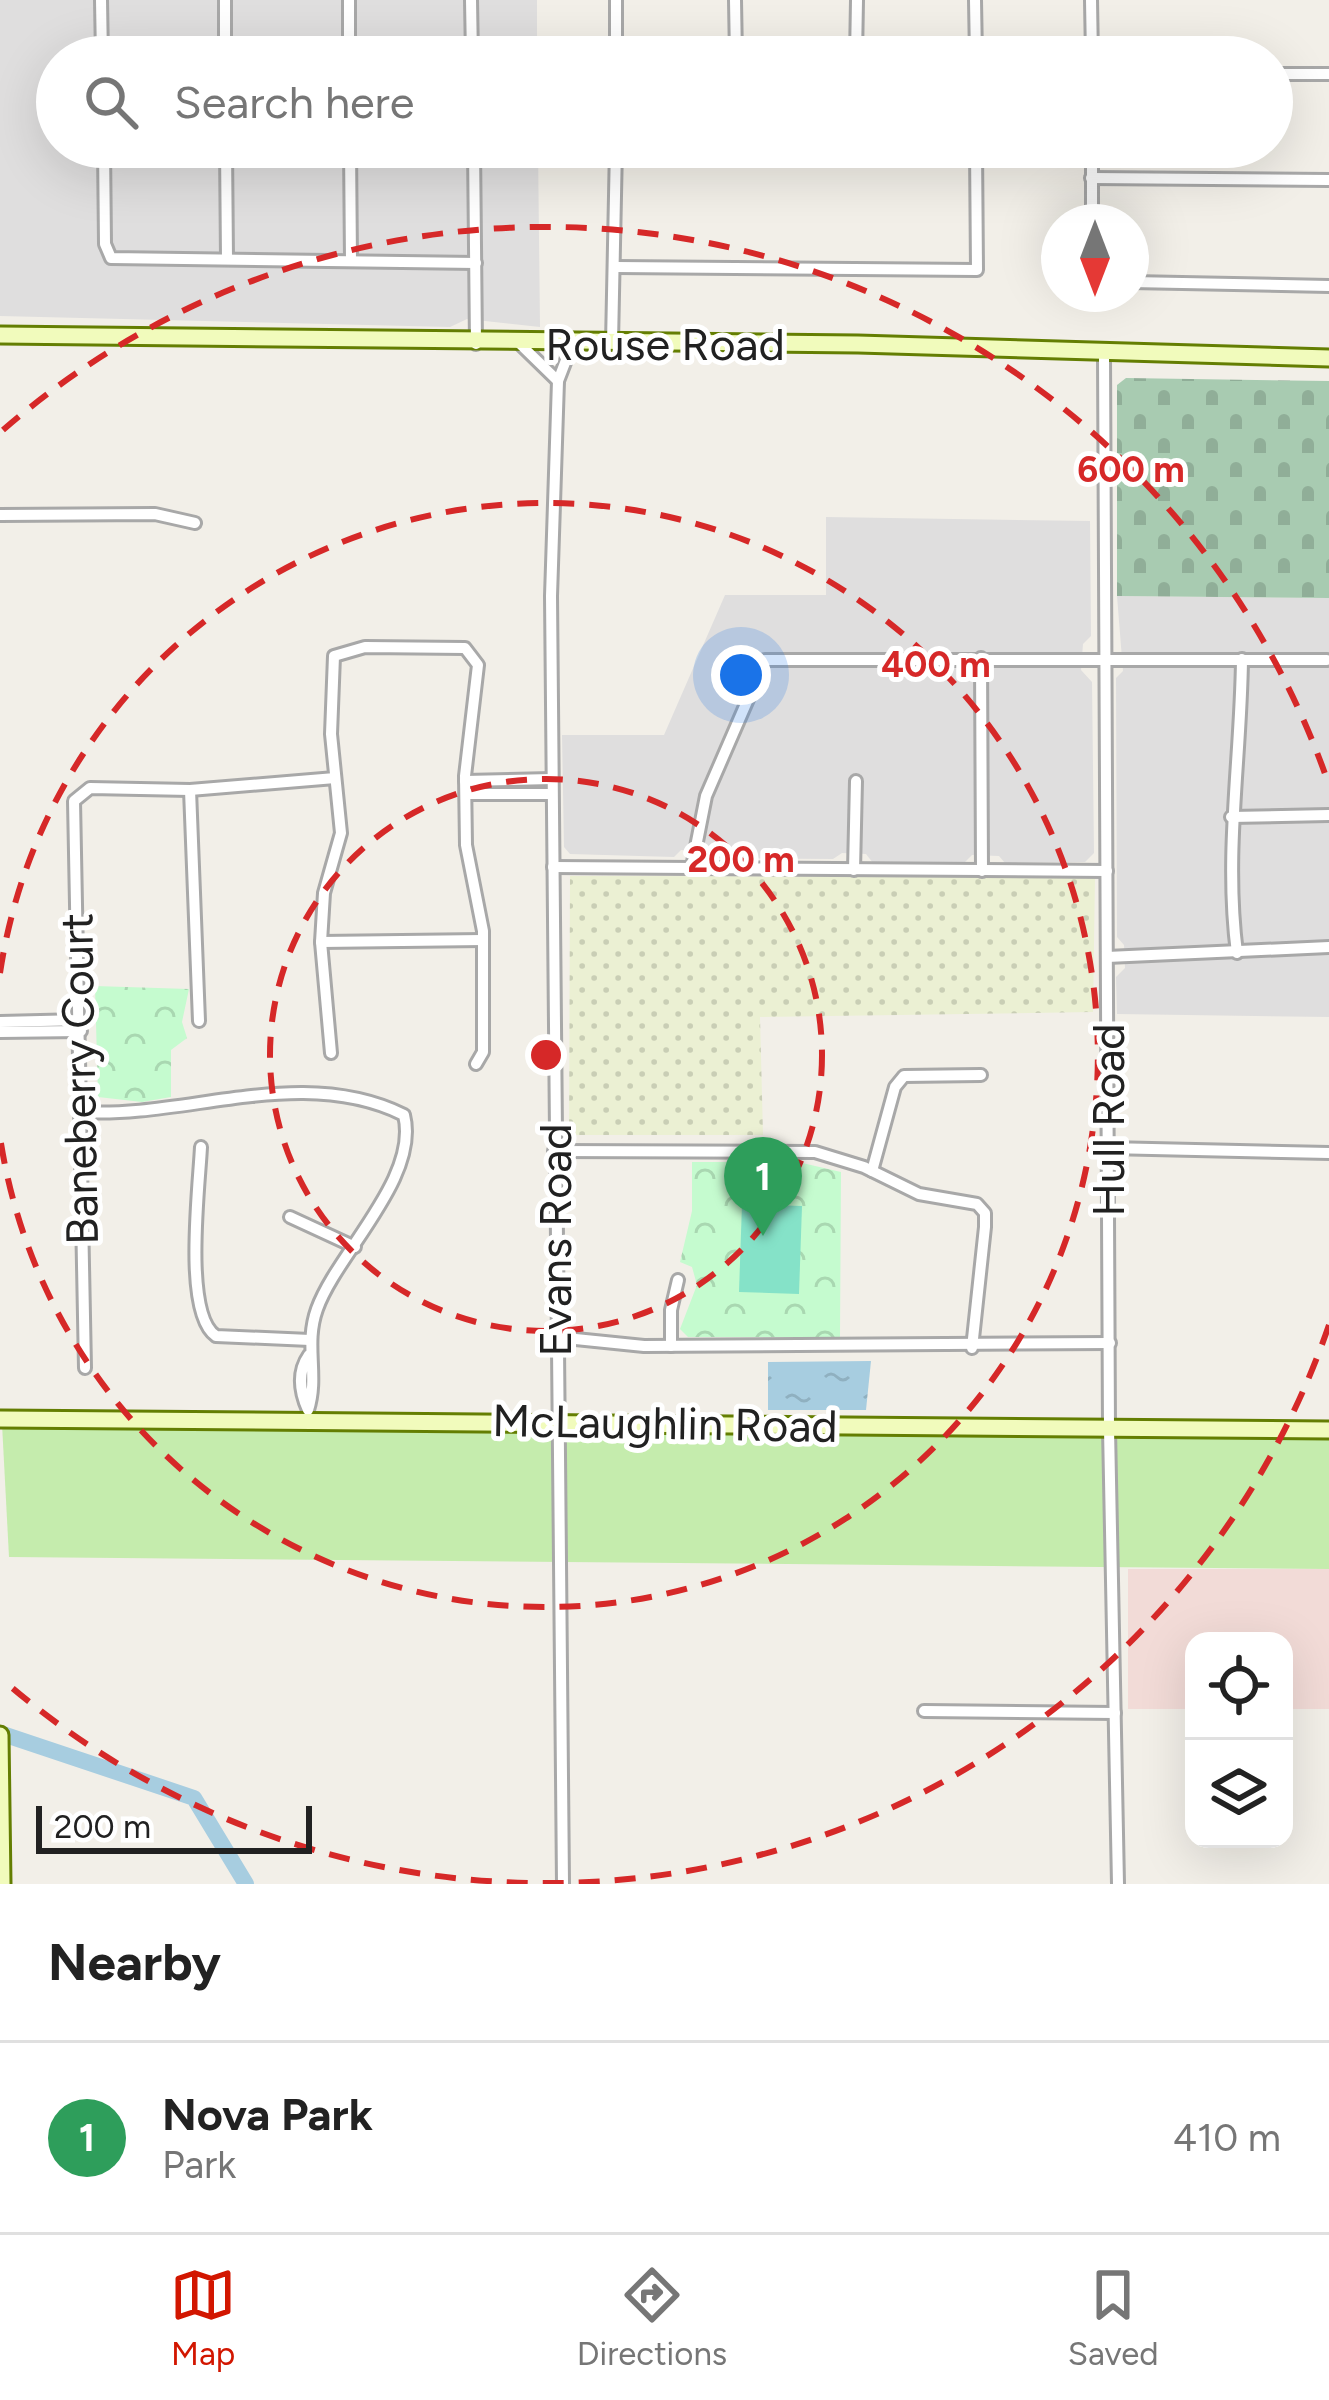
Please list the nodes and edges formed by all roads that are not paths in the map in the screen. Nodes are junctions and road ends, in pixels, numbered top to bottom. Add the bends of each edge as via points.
1 (100, 0) edge
2 (225, 0) edge
3 (349, 0) edge
4 (471, 0) edge
5 (616, 0) edge
6 (735, 0) edge
7 (857, 0) edge
8 (976, 0) edge
9 (1091, 0) edge
10 (101, 36) edge
11 (225, 36) edge
12 (349, 36) edge
13 (472, 36) edge
14 (616, 36) edge
15 (736, 36) edge
16 (856, 36) edge
17 (976, 36) edge
18 (1092, 36) edge
19 (1293, 74) edge
20 (1329, 74) edge
21 (104, 168) edge
22 (226, 168) edge
23 (350, 168) edge
24 (474, 168) edge
25 (616, 168) edge
26 (976, 168) edge
27 (1091, 168) edge
28 (1091, 178) junction
29 (1329, 180) edge
30 (1092, 204) edge
31 (227, 259) junction
32 (351, 260) junction
33 (476, 262) junction
34 (616, 267) junction
35 (1149, 282) edge
36 (1329, 286) edge
37 (0, 335) edge
38 (573, 342) junction
39 (519, 343) junction
40 (612, 343) junction
41 (476, 344) junction
42 (1104, 355) junction
43 (1329, 358) edge
44 (558, 380) junction
45 (0, 515) edge
46 (195, 523) dead end
47 (981, 658) junction
48 (1107, 658) junction
49 (1242, 659) junction
50 (1327, 661) edge
51 (335, 778) junction
52 (552, 779) junction
53 (856, 781) dead end
54 (465, 787) junction
55 (190, 790) junction
56 (552, 794) junction
57 (1329, 815) edge
58 (1231, 817) junction
59 (553, 866) junction
60 (692, 868) junction
61 (854, 870) junction
62 (982, 871) junction
63 (1107, 871) junction
64 (483, 940) junction
65 (321, 942) junction
66 (1329, 947) edge
67 (1237, 953) junction
68 (1107, 958) junction
69 (199, 1021) dead end
70 (0, 1022) edge
71 (81, 1026) junction
72 (0, 1032) edge
73 (331, 1053) dead end
74 (476, 1064) dead end
75 (981, 1075) dead end
76 (81, 1112) junction
77 (201, 1148) dead end
78 (1108, 1148) junction
79 (554, 1150) junction
80 (1329, 1153) edge
81 (872, 1171) junction
82 (290, 1216) dead end
83 (355, 1247) junction
84 (678, 1280) dead end
85 (556, 1336) junction
86 (310, 1340) junction
87 (1110, 1342) junction
88 (671, 1346) junction
89 (972, 1348) junction
90 (86, 1368) dead end
91 (308, 1414) junction
92 (0, 1419) edge
93 (556, 1421) junction
94 (1109, 1429) junction
95 (1329, 1430) edge
96 (924, 1711) dead end
97 (1114, 1713) junction
98 (0, 1735) edge
99 (1, 1780) edge
100 (2, 1884) edge
101 (563, 1884) edge
102 (1118, 1884) edge

1 - 10 street
2 - 11 street
3 - 12 street
4 - 13 street
5 - 14 street
6 - 15 street
7 - 16 street
8 - 17 street
9 - 18 street
19 - 20 street
21 - 31 street via 111,258
22 - 31 street
23 - 32 street
24 - 33 street
25 - 34 street
26 - 34 street via 977,270
27 - 28 street
28 - 29 street
28 - 30 street
31 - 32 street
32 - 33 street
33 - 41 street
34 - 40 street
35 - 36 street
37 - 41 street, Rouse Road
38 - 39 street, Rouse Road
38 - 40 street, Rouse Road
38 - 44 street, Evans Road
39 - 41 street, Rouse Road
39 - 44 street
40 - 42 street, Rouse Road
42 - 43 street, Rouse Road
42 - 48 street, Hull Road
44 - 52 street, Evans Road
45 - 46 street via 155,514
47 - 48 street
47 - 60 street via 765,660 706,796
47 - 62 street
48 - 49 street
48 - 63 street, Hull Road
49 - 50 street
49 - 58 street
51 - 54 street via 334,656 364,647 472,650 478,694
51 - 55 street
51 - 65 street via 341,833
52 - 54 street
52 - 56 street, Evans Road
53 - 61 street
54 - 56 street
54 - 64 street
55 - 69 street
55 - 71 street, Baneberry Court via 80,792 74,801
56 - 59 street, Evans Road
57 - 58 street
58 - 67 street
59 - 60 street
59 - 79 street, Evans Road
60 - 61 street
61 - 62 street
62 - 63 street
63 - 68 street, Hull Road
64 - 65 street
64 - 74 street via 483,1052
65 - 73 street
66 - 67 street
67 - 68 street
68 - 78 street, Hull Road
70 - 71 street
71 - 72 street
71 - 76 street, Baneberry Court
75 - 81 street via 904,1076
76 - 83 street via 126,1115 292,1093 404,1115 395,1173
76 - 90 street, Baneberry Court
77 - 86 street via 197,1268 206,1329
78 - 80 street
78 - 87 street, Hull Road
79 - 81 street via 785,1150
79 - 85 street, Evans Road
81 - 89 street via 985,1213
82 - 83 street
83 - 86 street via 318,1306
84 - 88 street
85 - 88 street
85 - 93 street, Evans Road
86 - 91 street via 301,1395
87 - 89 street
87 - 94 street, Hull Road
88 - 89 street
91 - 92 street, McLaughlin Road
91 - 93 street, McLaughlin Road
93 - 94 street, McLaughlin Road
93 - 101 street, Evans Road
94 - 95 street, McLaughlin Road
94 - 97 street, Hull Road
96 - 97 street
97 - 102 street, Hull Road
98 - 99 street
99 - 100 street

